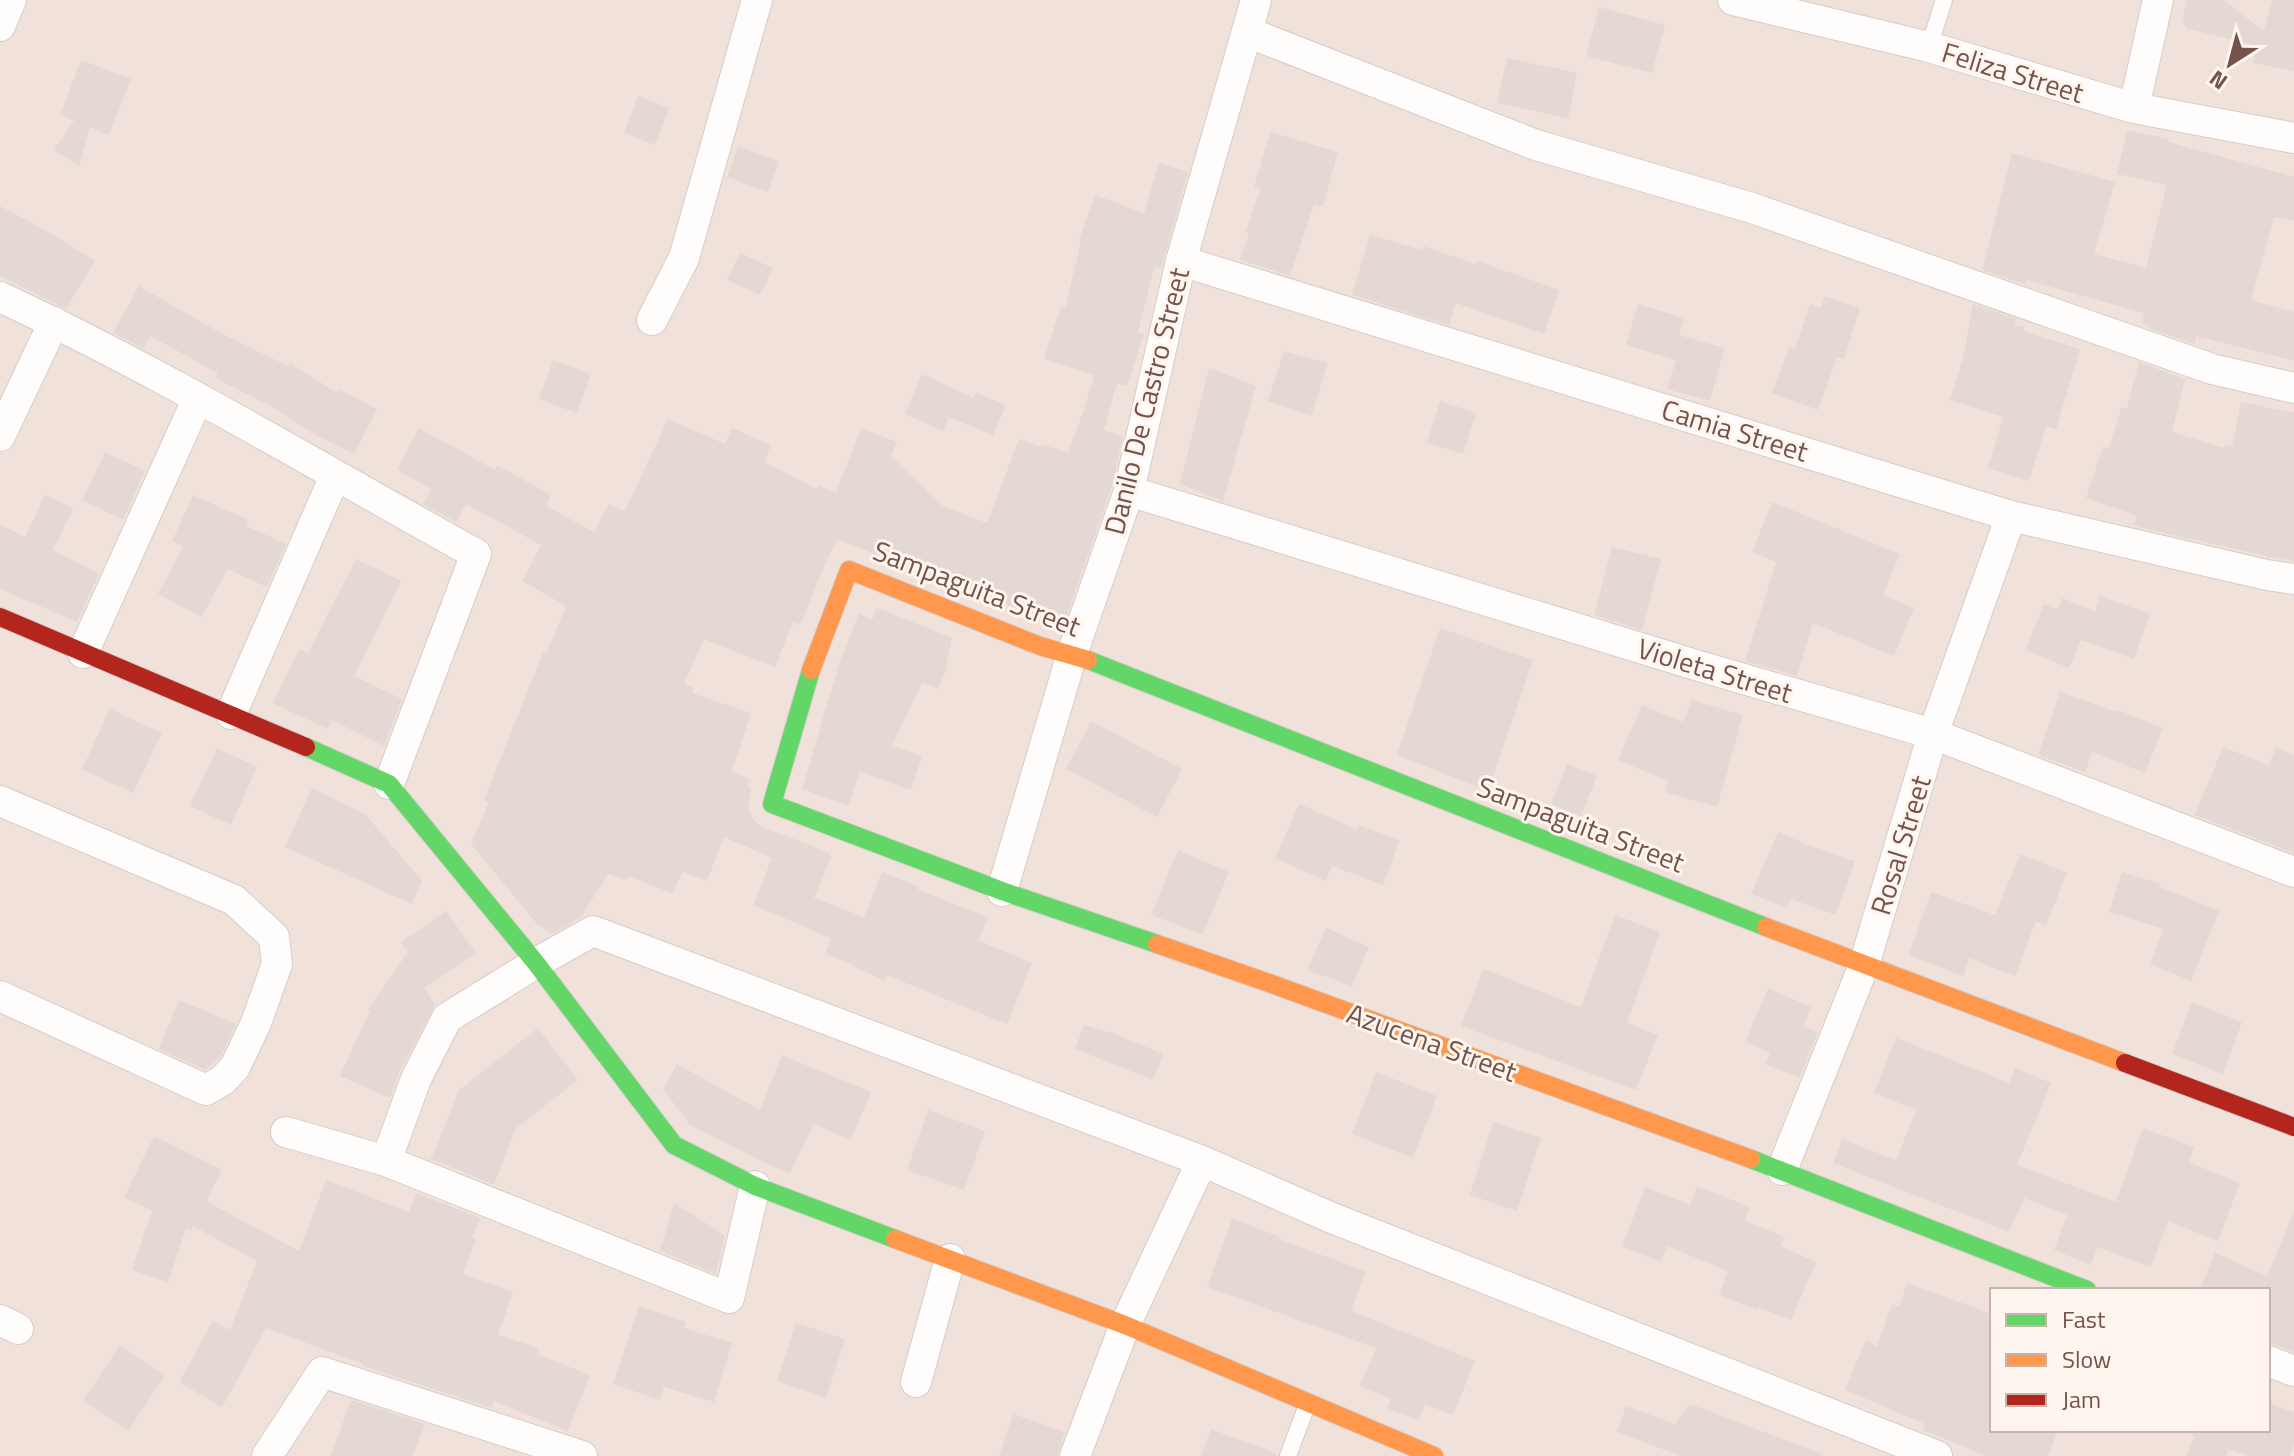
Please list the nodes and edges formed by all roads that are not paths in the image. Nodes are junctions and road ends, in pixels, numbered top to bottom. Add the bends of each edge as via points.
1 (11, 0) edge
2 (757, 0) edge
3 (1256, 0) edge
4 (1733, 0) edge
5 (1944, 0) edge
6 (2158, 0) edge
7 (0, 26) edge
8 (1247, 32) junction
9 (1929, 47) junction
10 (2134, 108) junction
11 (2294, 138) edge
12 (1181, 261) junction
13 (0, 297) edge
14 (652, 320) dead end
15 (54, 322) junction
16 (2294, 388) edge
17 (198, 398) junction
18 (0, 436) edge
19 (335, 476) junction
20 (1129, 491) junction
21 (2011, 516) junction
22 (2294, 579) edge
23 (0, 617) edge
24 (83, 653) junction
25 (1072, 654) junction
26 (231, 714) junction
27 (1933, 734) junction
28 (389, 784) junction
29 (0, 801) edge
30 (772, 804) joint
31 (2294, 872) edge
32 (1002, 891) junction
33 (536, 963) junction
34 (1864, 965) junction
35 (0, 996) edge
36 (2294, 1127) edge
37 (286, 1132) dead end
38 (386, 1161) junction
39 (1202, 1161) junction
40 (1782, 1170) junction
41 (755, 1186) junction
42 (950, 1259) junction
43 (2082, 1288) edge
44 (1125, 1325) junction
45 (2270, 1362) edge
46 (2294, 1371) edge
47 (916, 1382) dead end
48 (1308, 1404) junction
49 (1866, 1444) edge
50 (267, 1456) edge
51 (582, 1456) edge
52 (1075, 1456) edge
53 (1288, 1456) edge
54 (1434, 1456) edge
55 (1937, 1456) edge

1 - 7 street
2 - 14 street via 684,258
3 - 8 street, Danilo De Castro Street
4 - 9 street, Feliza Street
5 - 9 lane
6 - 10 street
8 - 12 street, Danilo De Castro Street
8 - 16 street via 1536,145 1752,208 2212,369
9 - 10 street, Feliza Street
10 - 11 street, Feliza Street
12 - 20 street, Danilo De Castro Street
12 - 21 street, Camia Street
13 - 15 street
15 - 17 street
15 - 18 street
17 - 19 street
17 - 24 street
19 - 26 street
19 - 28 street via 476,554
20 - 25 street, Danilo De Castro Street
20 - 27 street, Violeta Street
21 - 22 street, Camia Street
21 - 27 street, Rosal Street
23 - 24 street
24 - 26 street
25 - 30 street, Sampaguita Street via 849,570 816,653
25 - 32 street, Danilo De Castro Street
25 - 34 street, Sampaguita Street
26 - 28 street
27 - 31 street, Violeta Street
27 - 34 street, Rosal Street
28 - 33 street
29 - 35 street via 234,900 274,937 277,964 235,1067 206,1090
30 - 32 street, Azucena Street
32 - 40 street, Azucena Street
33 - 38 street via 447,1018 416,1079
33 - 39 street via 593,931
33 - 41 street via 674,1145
34 - 36 street, Sampaguita Street
34 - 40 street, Rosal Street
37 - 38 street
38 - 41 street via 729,1298
39 - 44 street
39 - 49 street
40 - 43 street, Azucena Street
41 - 42 street
42 - 44 street
42 - 47 street
44 - 48 street
44 - 52 street
45 - 46 street
48 - 53 lane
48 - 54 street
49 - 55 street
50 - 51 street via 322,1372

